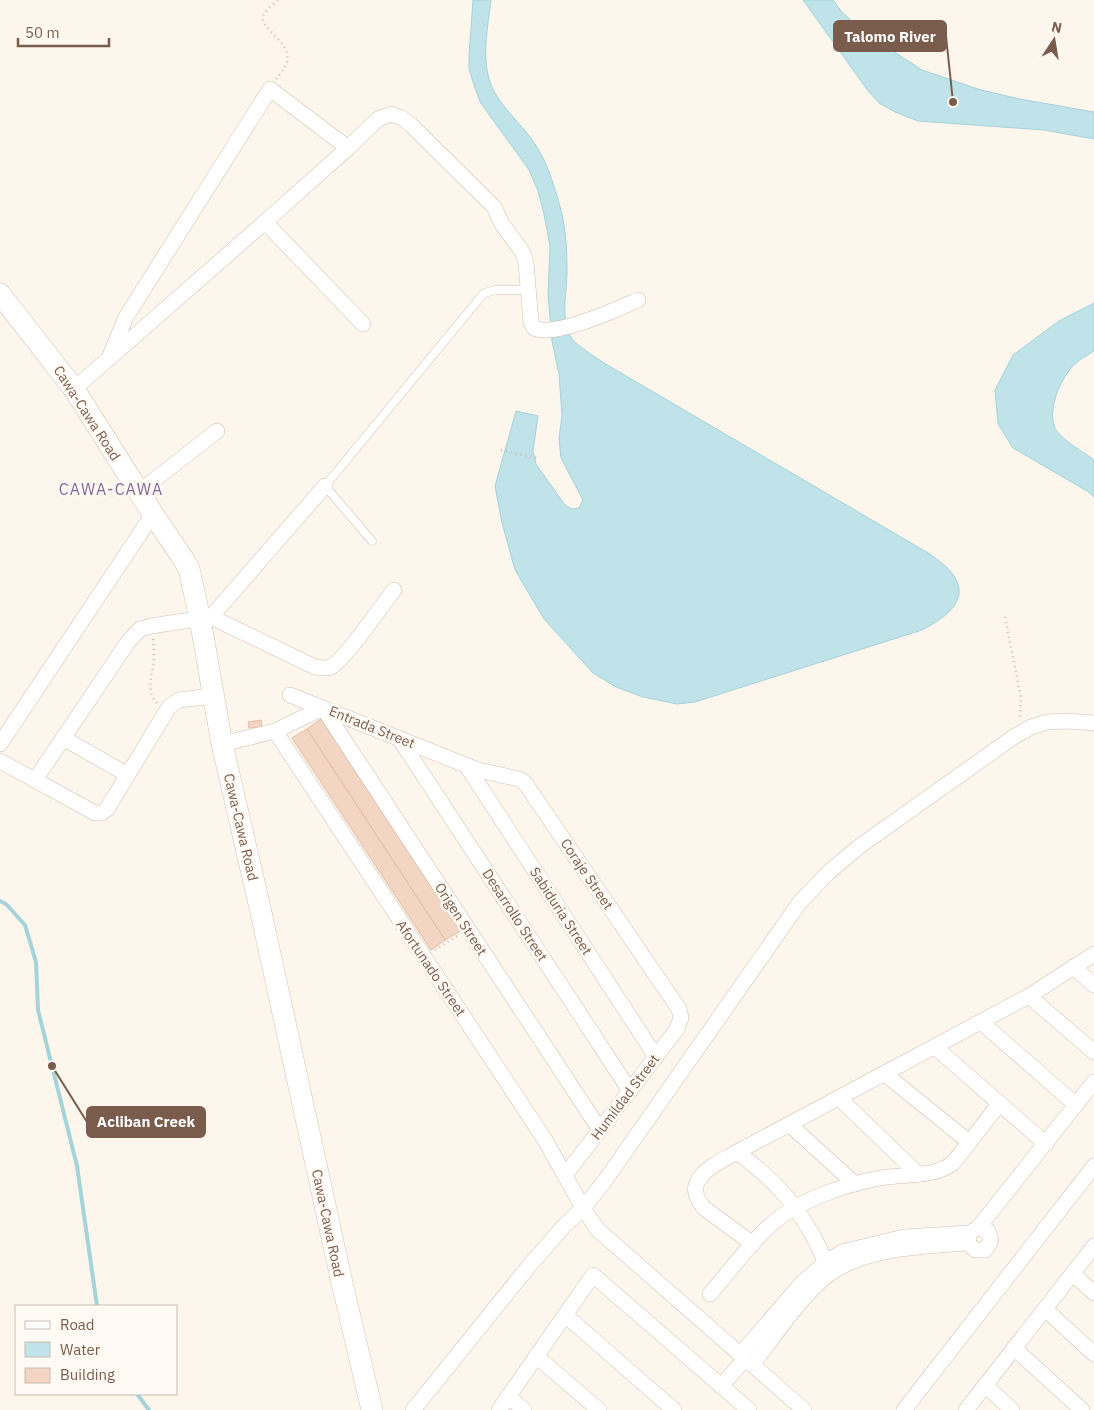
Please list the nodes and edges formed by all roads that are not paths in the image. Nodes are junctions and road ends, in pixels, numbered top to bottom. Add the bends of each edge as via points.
1 (348, 148) junction
2 (265, 222) junction
3 (529, 290) junction
4 (0, 294) edge
5 (638, 300) dead end
6 (363, 324) dead end
7 (108, 359) junction
8 (74, 389) junction
9 (217, 431) dead end
10 (325, 486) junction
11 (139, 492) junction
12 (153, 514) junction
13 (372, 541) dead end
14 (394, 590) dead end
15 (206, 618) junction
16 (290, 694) dead end
17 (213, 696) junction
18 (323, 708) junction
19 (1094, 723) edge
20 (275, 731) junction
21 (63, 738) junction
22 (399, 738) junction
23 (0, 744) edge
24 (222, 744) junction
25 (0, 761) edge
26 (466, 765) junction
27 (128, 776) junction
28 (35, 780) junction
29 (1094, 954) edge
30 (1073, 967) junction
31 (1094, 985) edge
32 (1029, 996) junction
33 (681, 1018) joint
34 (980, 1022) junction
35 (935, 1047) junction
36 (1094, 1052) edge
37 (656, 1057) junction
38 (885, 1074) junction
39 (1094, 1082) edge
40 (630, 1091) junction
41 (838, 1098) junction
42 (1000, 1104) junction
43 (1076, 1105) junction
44 (789, 1124) junction
45 (600, 1130) junction
46 (969, 1142) junction
47 (1046, 1144) junction
48 (737, 1152) junction
49 (1094, 1166) edge
50 (566, 1174) junction
51 (918, 1174) junction
52 (855, 1184) junction
53 (1088, 1186) edge
54 (583, 1208) junction
55 (796, 1208) junction
56 (753, 1244) junction
57 (1094, 1246) edge
58 (828, 1268) junction
59 (1073, 1274) junction
60 (1094, 1293) edge
61 (710, 1294) dead end
62 (1044, 1309) junction
63 (565, 1315) junction
64 (1014, 1348) junction
65 (1094, 1354) edge
66 (536, 1356) junction
67 (746, 1359) junction
68 (720, 1386) junction
69 (985, 1386) junction
70 (508, 1396) junction
71 (372, 1410) edge
72 (413, 1410) edge
73 (499, 1410) edge
74 (524, 1410) edge
75 (599, 1410) edge
76 (674, 1410) edge
77 (749, 1410) edge
78 (804, 1410) edge
79 (904, 1410) edge
80 (966, 1410) edge
81 (1012, 1410) edge
82 (1082, 1410) edge

1 - 2 street
1 - 3 street via 378,119 391,114 402,118 494,208 523,253
1 - 7 street via 270,89 126,317
2 - 6 street
2 - 7 street
3 - 5 street via 532,325 538,330 570,326
3 - 10 lane via 484,293
4 - 8 street, Cawa-Cawa Road
7 - 8 street
8 - 11 street, Cawa-Cawa Road
9 - 11 street
10 - 13 lane
10 - 15 street
11 - 12 street, Cawa-Cawa Road
12 - 15 street, Cawa-Cawa Road via 184,560
12 - 23 street
14 - 15 street via 342,658 330,667 316,667
15 - 17 street, Cawa-Cawa Road
15 - 21 street via 151,626 134,634
16 - 18 street
17 - 24 street, Cawa-Cawa Road
17 - 27 street via 173,703
18 - 20 street, Entrada Street
18 - 22 street, Entrada Street
18 - 45 street, Origen Street
19 - 54 street via 1047,722 1020,733 860,846 830,871 800,902
20 - 24 street, Entrada Street
20 - 50 street, Afortunado Street
21 - 27 street
21 - 28 street
22 - 26 street, Entrada Street
22 - 40 street, Desarrollo Street
24 - 71 street, Cawa-Cawa Road
25 - 28 street
26 - 33 street, Coraje Street via 525,783 679,1009
26 - 37 street, Sabiduria Street
27 - 28 street via 102,813 95,813
29 - 30 street
30 - 31 street
30 - 32 street
32 - 34 street
32 - 36 street
33 - 37 street, Humildad Street via 678,1029
34 - 35 street
34 - 43 street
35 - 38 street
35 - 42 street
37 - 40 street, Humildad Street
38 - 41 street
38 - 46 street
39 - 43 street
40 - 45 street, Humildad Street
41 - 44 street
41 - 51 street
42 - 46 street
42 - 47 street
43 - 47 street
44 - 48 street
44 - 52 street
45 - 50 street, Humildad Street
46 - 51 street via 946,1168
47 - 58 street via 972,1234 876,1254
48 - 55 street via 772,1180
48 - 56 street via 702,1174 695,1194 704,1208
49 - 53 street
50 - 54 street, Afortunado Street
51 - 52 street
52 - 55 street
53 - 79 street
54 - 67 street, Afortunado Street via 606,1239
54 - 72 street via 546,1246
55 - 56 street via 773,1223
55 - 58 street
56 - 61 street
57 - 59 street
58 - 67 street via 800,1284
59 - 60 street
59 - 62 street
62 - 64 street
62 - 65 street
63 - 66 street
63 - 68 street via 593,1275
63 - 76 street
64 - 69 street
64 - 82 street
66 - 70 street
66 - 75 street
67 - 68 street
67 - 78 street, Afortunado Street
68 - 77 street
69 - 80 street
69 - 81 street
70 - 73 street
70 - 74 street

